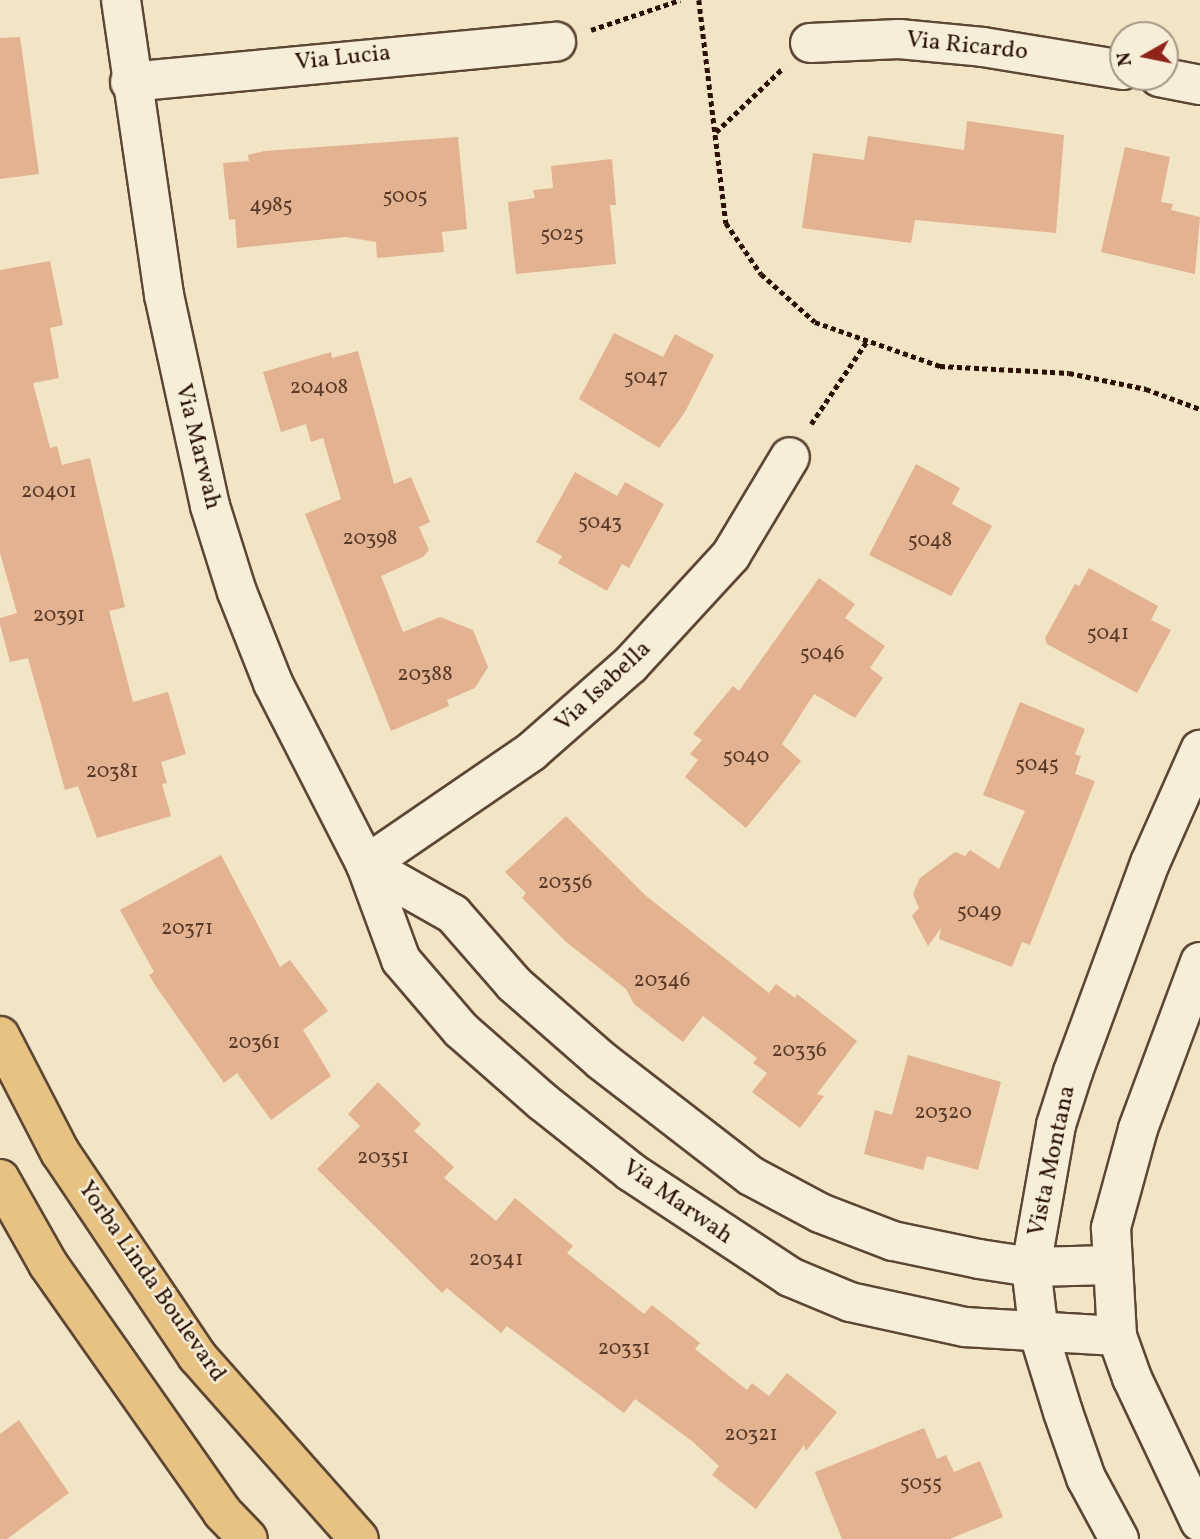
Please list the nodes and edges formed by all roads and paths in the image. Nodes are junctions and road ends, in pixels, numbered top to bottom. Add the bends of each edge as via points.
1 (121, 0) edge
2 (680, 0) edge
3 (699, 0) edge
4 (556, 42) joint
5 (810, 43) joint
6 (1109, 68) edge
7 (1179, 81) edge
8 (130, 82) junction
9 (1200, 85) edge
10 (715, 133) junction
11 (867, 341) junction
12 (1200, 409) edge
13 (790, 457) joint
14 (1200, 750) edge
15 (366, 865) junction
16 (1200, 962) edge
17 (0, 1036) edge
18 (0, 1179) edge
19 (1113, 1265) junction
20 (1031, 1267) junction
21 (1039, 1334) junction
22 (1117, 1336) junction
23 (1200, 1522) edge
24 (248, 1539) edge
25 (359, 1539) edge
26 (1119, 1539) edge

1 - 8 street, Via Marwah
2 - 4 path
3 - 10 path
4 - 8 street, Via Lucia
5 - 6 street, Via Ricardo via 898,39 983,47
5 - 10 path
7 - 9 street
8 - 15 street, Via Marwah via 164,295 210,506 237,592 274,683
10 - 11 path via 726,223 761,274 816,322
11 - 12 path via 940,366 1069,373 1146,389
11 - 13 path
13 - 15 street, Via Isabella via 730,555 630,665 531,752
14 - 20 street, Vista Montana via 1150,863 1073,1072 1056,1125
15 - 20 street via 453,914 514,984 602,1061 751,1176 820,1213 893,1241
15 - 21 street, Via Marwah via 401,960 461,1030 642,1180 790,1276 850,1302 965,1327
16 - 19 street via 1138,1129 1111,1228
17 - 25 main road, Yorba Linda Boulevard via 60,1152 197,1356
18 - 24 main road via 48,1264 222,1512
19 - 20 street
19 - 22 street
20 - 21 street, Vista Montana
21 - 22 street, Via Marwah
21 - 26 street, Vista Montana via 1086,1478
22 - 23 street

